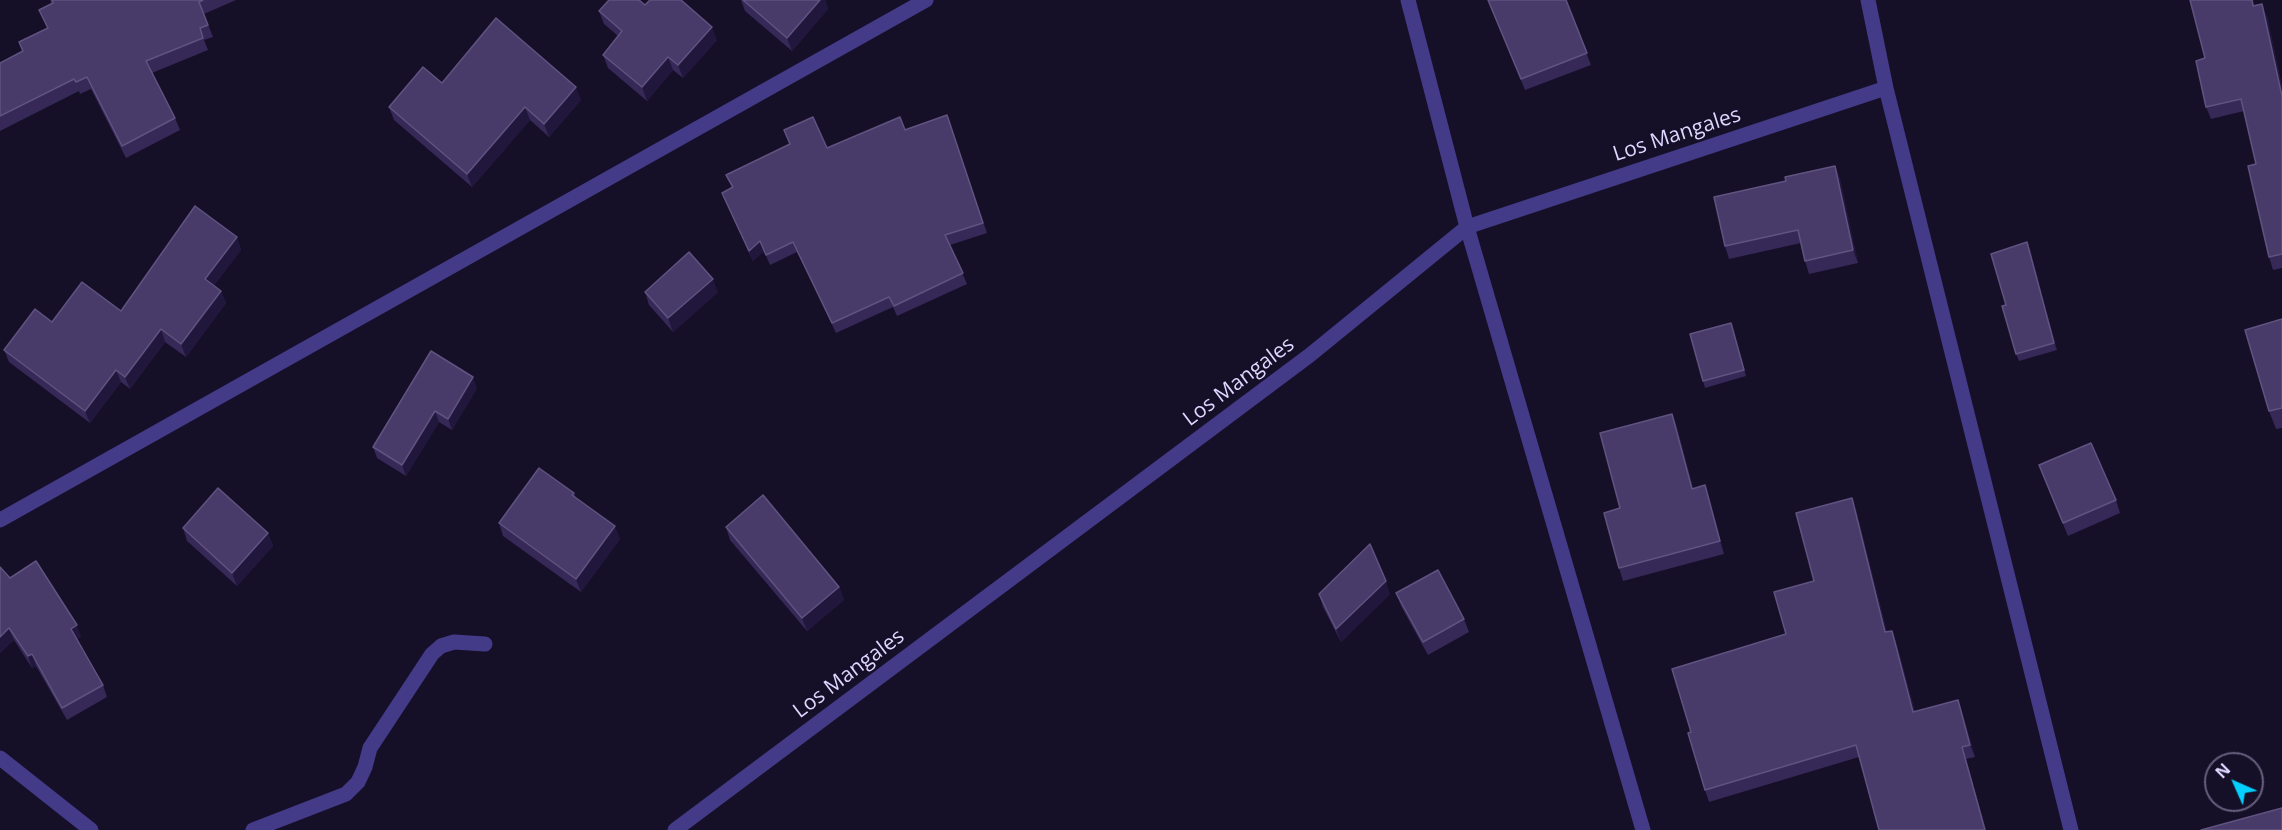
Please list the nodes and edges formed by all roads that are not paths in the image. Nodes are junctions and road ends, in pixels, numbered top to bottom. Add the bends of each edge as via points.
1 (926, 0) edge
2 (1408, 0) edge
3 (1868, 0) edge
4 (1886, 88) junction
5 (1467, 227) junction
6 (0, 520) edge
7 (484, 644) dead end
8 (0, 758) edge
9 (90, 830) edge
10 (253, 830) edge
11 (676, 830) edge
12 (1643, 830) edge
13 (2071, 830) edge

1 - 6 street
2 - 5 street
3 - 4 street
4 - 5 street, Los Mangales
4 - 13 street
5 - 11 street, Los Mangales via 1310,356
5 - 12 street
7 - 10 street via 454,642 432,654 370,748 358,782 346,794
8 - 9 street

